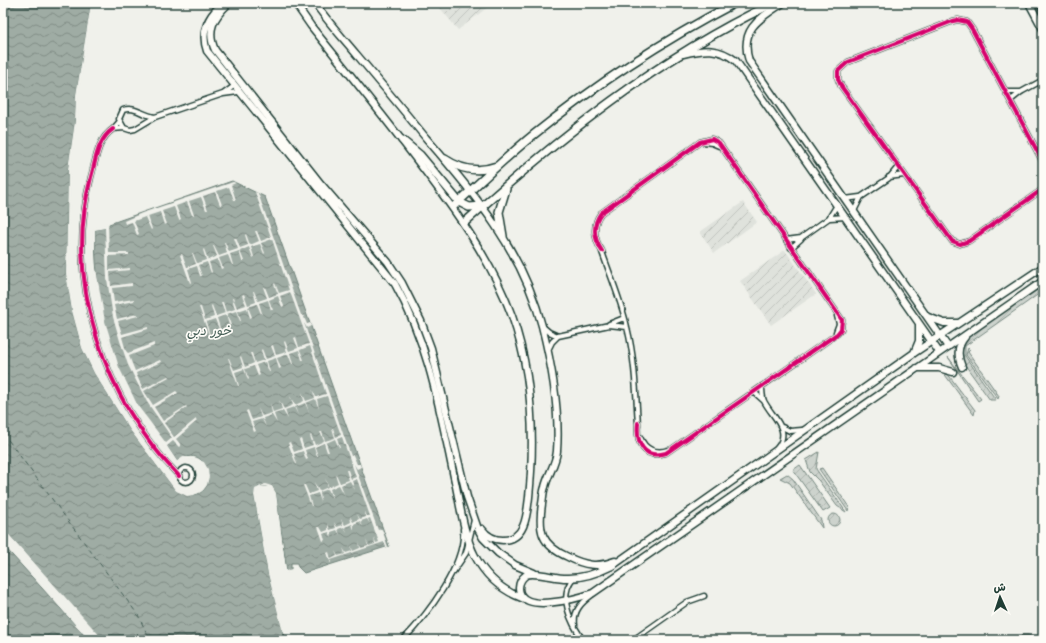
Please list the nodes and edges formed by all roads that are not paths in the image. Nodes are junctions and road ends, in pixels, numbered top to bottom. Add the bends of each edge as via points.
1 (223, 3) edge
2 (229, 3) edge
3 (292, 3) edge
4 (295, 3) edge
5 (315, 3) edge
6 (735, 3) edge
7 (774, 3) edge
8 (783, 3) edge
9 (1029, 3) edge
10 (1040, 3) edge
11 (1043, 8) edge
12 (302, 13) junction
13 (1043, 29) edge
14 (683, 54) junction
15 (1043, 80) edge
16 (234, 86) junction
17 (246, 89) junction
18 (238, 92) junction
19 (1007, 92) junction
20 (1021, 92) junction
21 (223, 94) junction
22 (1010, 100) junction
23 (155, 117) junction
24 (120, 121) junction
25 (124, 128) junction
26 (112, 129) junction
27 (402, 140) joint
28 (445, 159) junction
29 (1043, 162) edge
30 (499, 165) junction
31 (898, 167) junction
32 (904, 175) junction
33 (889, 178) junction
34 (509, 184) junction
35 (1043, 188) edge
36 (471, 191) junction
37 (861, 197) junction
38 (845, 199) junction
39 (456, 204) junction
40 (837, 205) junction
41 (483, 206) junction
42 (854, 211) junction
43 (829, 218) junction
44 (846, 218) junction
45 (464, 223) junction
46 (503, 236) junction
47 (801, 238) junction
48 (786, 240) junction
49 (791, 248) junction
50 (1043, 267) edge
51 (1043, 281) edge
52 (927, 316) junction
53 (624, 318) junction
54 (919, 322) junction
55 (963, 322) junction
56 (542, 325) junction
57 (609, 325) junction
58 (627, 327) junction
59 (969, 333) junction
60 (558, 336) junction
61 (941, 336) junction
62 (932, 342) junction
63 (948, 347) junction
64 (548, 350) junction
65 (939, 352) junction
66 (914, 353) junction
67 (962, 367) dead end
68 (915, 369) junction
69 (953, 372) dead end
70 (762, 386) junction
71 (754, 392) junction
72 (764, 402) junction
73 (824, 418) junction
74 (782, 427) junction
75 (764, 460) junction
76 (171, 466) junction
77 (182, 468) junction
78 (179, 476) junction
79 (461, 510) junction
80 (474, 519) junction
81 (470, 542) junction
82 (624, 558) junction
83 (535, 574) junction
84 (574, 578) junction
85 (448, 579) junction
86 (601, 587) junction
87 (704, 596) dead end
88 (525, 599) junction
89 (568, 601) junction
90 (576, 630) junction
91 (403, 640) edge
92 (583, 640) edge
93 (633, 640) edge

1 - 16 main road via 209,18 204,40 210,56
2 - 17 main road via 214,19 211,38 218,56
3 - 12 main road
4 - 12 main road
5 - 28 main road
6 - 30 main road via 601,85 533,135
7 - 14 main road via 720,30
8 - 38 main road via 759,19 750,32 746,46 749,61
9 - 13 main road
10 - 11 main road
12 - 27 main road
14 - 34 main road via 618,97
14 - 40 main road via 712,50 725,54 736,62
15 - 20 street
16 - 17 main road
16 - 18 main road
16 - 21 street
17 - 80 main road via 326,190 388,262 406,290 432,348
18 - 21 street
18 - 79 main road via 382,266 399,291 418,330 429,363
19 - 20 street
19 - 22 street
19 - 31 street via 970,25 962,20 918,34 844,64 838,71 839,83
20 - 22 street
21 - 23 street
22 - 29 street
23 - 24 street via 128,108 123,110
23 - 25 street via 136,129
24 - 25 street
24 - 26 street
25 - 26 street
26 - 76 street via 101,141 86,202 83,253 91,318 105,361 136,423
27 - 39 main road via 420,155
28 - 30 main road via 471,170
28 - 36 main road
30 - 36 main road
31 - 32 street
31 - 33 street
32 - 33 street
32 - 35 street via 948,239 960,244 969,241
33 - 37 street
34 - 41 main road
34 - 46 main road via 499,212
36 - 39 main road
36 - 41 main road
37 - 38 street
37 - 42 street
38 - 42 main road
39 - 41 main road via 469,207
39 - 45 main road
40 - 43 street
40 - 44 main road
41 - 45 main road
41 - 46 main road
42 - 52 main road
43 - 44 street
43 - 47 street
44 - 54 main road
45 - 80 main road via 504,296 518,336 528,390 532,448 526,517 518,534 507,540 494,539 483,531
46 - 56 main road via 528,284
47 - 48 street
47 - 49 street
48 - 49 street
48 - 53 street via 717,142 704,139 608,208 600,219 598,237 613,277
49 - 70 street via 835,310 839,326 832,337
50 - 55 main road
51 - 59 main road
52 - 55 main road via 944,323
52 - 61 main road
53 - 57 street
53 - 58 street
54 - 62 main road
54 - 66 main road via 919,341
55 - 61 main road
56 - 60 street
56 - 64 main road
57 - 58 street
57 - 60 street
58 - 71 street via 635,371 637,434 639,443 648,452 666,454
59 - 63 main road
59 - 67 main road via 958,352
60 - 64 street
61 - 62 main road
61 - 63 main road
62 - 65 main road
62 - 66 main road
63 - 65 main road
64 - 82 main road via 554,394 557,452 544,487 539,520 541,532 546,542 555,550 583,564 602,565
65 - 68 main road
66 - 73 main road
68 - 69 main road via 931,367
68 - 86 main road
70 - 71 street
70 - 72 street
71 - 72 street
72 - 74 street
73 - 74 street via 800,431 790,431
73 - 75 main road
74 - 75 street via 783,436 780,444
75 - 82 main road
76 - 77 street
76 - 78 street
77 - 78 street
77 - 78 street via 190,469 193,477 185,482
79 - 81 main road
79 - 85 street via 462,547
80 - 81 street
80 - 83 main road via 483,538 498,553 515,565
81 - 85 street via 464,557
81 - 88 main road via 488,576 504,589
82 - 84 main road via 602,571
83 - 84 main road
83 - 88 main road via 526,575 520,582 519,592
84 - 89 street via 569,588
85 - 91 street via 428,610
86 - 89 main road
86 - 90 street via 580,606 574,617
87 - 93 street via 687,602
88 - 89 main road via 544,603
89 - 90 street via 570,619
90 - 92 street

